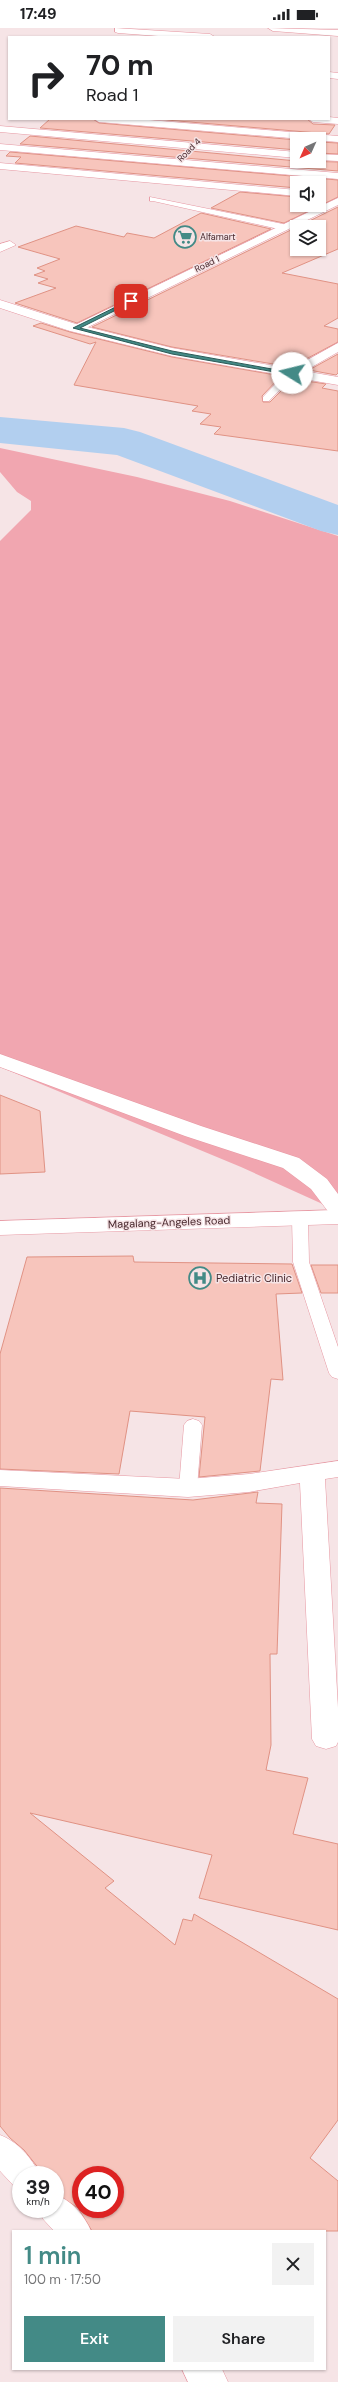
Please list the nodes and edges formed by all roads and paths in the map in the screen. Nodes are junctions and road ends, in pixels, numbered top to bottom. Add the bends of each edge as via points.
1 (273, 28) edge
2 (119, 29) edge
3 (298, 32) edge
4 (338, 33) edge
5 (109, 36) edge
6 (199, 36) edge
7 (10, 120) edge
8 (122, 120) edge
9 (326, 120) edge
10 (338, 121) edge
11 (215, 124) edge
12 (0, 128) edge
13 (338, 139) edge
14 (192, 146) junction
15 (0, 147) edge
16 (290, 154) edge
17 (326, 157) edge
18 (338, 158) edge
19 (176, 162) junction
20 (0, 166) edge
21 (338, 176) edge
22 (158, 180) junction
23 (290, 192) edge
24 (326, 195) edge
25 (338, 196) edge
26 (153, 199) dead end
27 (338, 201) edge
28 (283, 227) junction
29 (0, 304) edge
30 (75, 328) junction
31 (338, 346) edge
32 (292, 373) junction
33 (338, 381) edge
34 (266, 399) dead end
35 (0, 1060) edge
36 (338, 1209) edge
37 (338, 1217) edge
38 (300, 1218) junction
39 (0, 1228) edge
40 (338, 1374) edge
41 (193, 1426) dead end
42 (338, 1469) edge
43 (312, 1472) junction
44 (0, 1478) edge
45 (188, 1488) junction
46 (326, 1739) dead end
47 (0, 2149) edge
48 (16, 2166) edge
49 (63, 2218) edge
50 (74, 2230) edge
51 (200, 2370) edge
52 (211, 2382) edge

1 - 3 street
2 - 5 street
2 - 6 street
3 - 4 street
7 - 12 street
8 - 11 street
9 - 10 street
11 - 13 street
11 - 14 street, Road 4
12 - 14 street
14 - 16 street
14 - 19 street, Road 4
15 - 19 street
17 - 18 street
19 - 21 street
19 - 22 street, Road 4
20 - 22 street
22 - 23 street
24 - 25 street
26 - 28 lane
27 - 28 street, Road 1
28 - 30 street, Road 1
29 - 30 street
30 - 32 street via 172,352
31 - 32 street
32 - 33 street
32 - 34 lane
35 - 36 street via 186,1129 291,1163 319,1184
37 - 38 street, Magalang-Angeles Road
38 - 39 street, Magalang-Angeles Road
38 - 40 lane via 301,1262
41 - 45 lane
42 - 43 street
43 - 45 street via 249,1483
43 - 46 street
44 - 45 street
47 - 48 street
49 - 50 street
51 - 52 street

